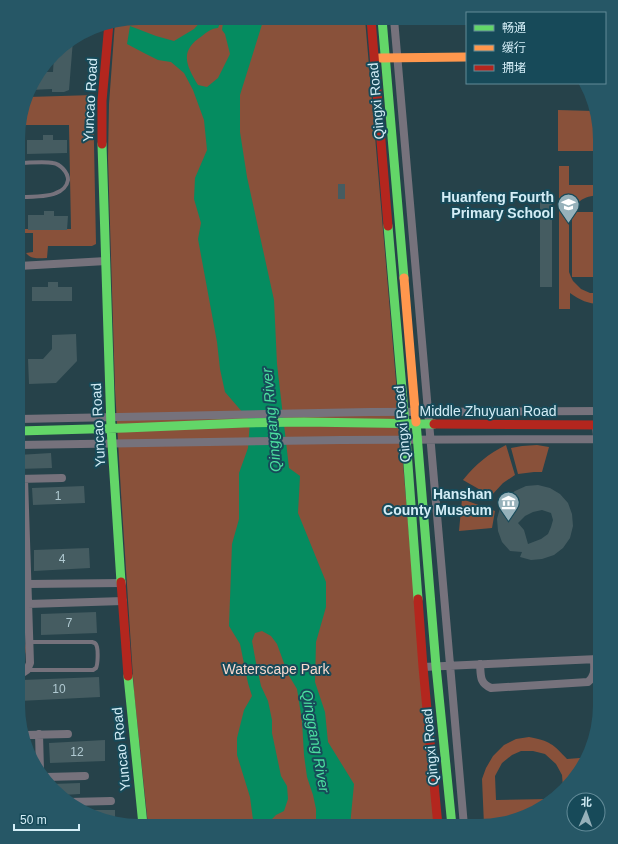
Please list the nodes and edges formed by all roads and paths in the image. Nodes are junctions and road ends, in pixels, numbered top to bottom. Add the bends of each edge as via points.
1 (371, 25) edge
2 (383, 25) edge
3 (395, 25) edge
4 (108, 29) edge
5 (466, 57) edge
6 (374, 58) junction
7 (386, 58) junction
8 (398, 58) junction
9 (25, 163) edge
10 (25, 197) edge
11 (398, 207) junction
12 (387, 208) junction
13 (106, 261) junction
14 (25, 266) edge
15 (593, 411) edge
16 (404, 412) junction
17 (415, 412) junction
18 (428, 412) junction
19 (111, 417) junction
20 (25, 419) edge
21 (405, 424) junction
22 (416, 424) junction
23 (429, 425) junction
24 (593, 425) edge
25 (112, 428) junction
26 (25, 431) edge
27 (406, 439) junction
28 (418, 439) junction
29 (430, 439) junction
30 (593, 439) edge
31 (112, 443) junction
32 (25, 445) edge
33 (62, 478) dead end
34 (25, 479) edge
35 (25, 539) edge
36 (122, 583) junction
37 (28, 584) junction
38 (123, 601) junction
39 (28, 604) junction
40 (29, 642) junction
41 (593, 658) edge
42 (480, 664) junction
43 (436, 666) junction
44 (450, 666) junction
45 (423, 667) junction
46 (27, 670) joint
47 (593, 678) edge
48 (39, 734) junction
49 (68, 734) dead end
50 (29, 735) edge
51 (40, 761) edge
52 (85, 776) dead end
53 (50, 777) edge
54 (111, 801) dead end
55 (78, 802) edge
56 (142, 819) edge
57 (437, 819) edge
58 (451, 819) edge
59 (463, 819) edge

1 - 6 main road, Qingxi Road
2 - 7 main road, Qingxi Road
3 - 8 street
4 - 13 main road, Yuncao Road via 102,101
5 - 8 main road
6 - 7 main road
6 - 12 main road, Qingxi Road
7 - 8 main road
7 - 11 main road, Qingxi Road
8 - 18 street
9 - 10 lane via 60,165 68,180 65,188 55,194
11 - 12 main road
11 - 17 main road, Qingxi Road
12 - 16 main road, Qingxi Road
13 - 14 street
13 - 19 main road, Yuncao Road
15 - 18 street
16 - 17 street
16 - 19 street
16 - 21 main road, Qingxi Road
17 - 18 street
17 - 22 main road, Qingxi Road
18 - 23 street
19 - 20 street
19 - 25 main road, Yuncao Road
21 - 22 main road, Middle Zhuyuan Road
21 - 25 main road, Middle Zhuyuan Road via 304,422
21 - 27 main road, Qingxi Road
22 - 23 main road, Middle Zhuyuan Road
22 - 28 main road, Qingxi Road
23 - 24 main road, Middle Zhuyuan Road
23 - 29 street
25 - 26 main road, Middle Zhuyuan Road
25 - 31 main road, Yuncao Road
27 - 28 street
27 - 31 street
27 - 45 main road, Qingxi Road
28 - 29 street
28 - 43 main road, Qingxi Road
29 - 30 street
29 - 44 street
31 - 32 street
31 - 36 main road, Yuncao Road
33 - 34 street
35 - 37 street
36 - 37 street
36 - 38 main road, Yuncao Road
37 - 39 street
38 - 39 street
38 - 56 main road, Yuncao Road via 129,692
39 - 40 street
40 - 46 street via 30,663
40 - 46 lane via 92,642 97,646 97,664 93,670
41 - 42 street
42 - 44 street
42 - 47 street via 482,682 491,688 588,682
43 - 44 street
43 - 45 street
43 - 58 main road, Qingxi Road
44 - 59 street
45 - 57 main road, Qingxi Road
48 - 49 street
48 - 50 street
48 - 51 street
52 - 53 street
54 - 55 street

